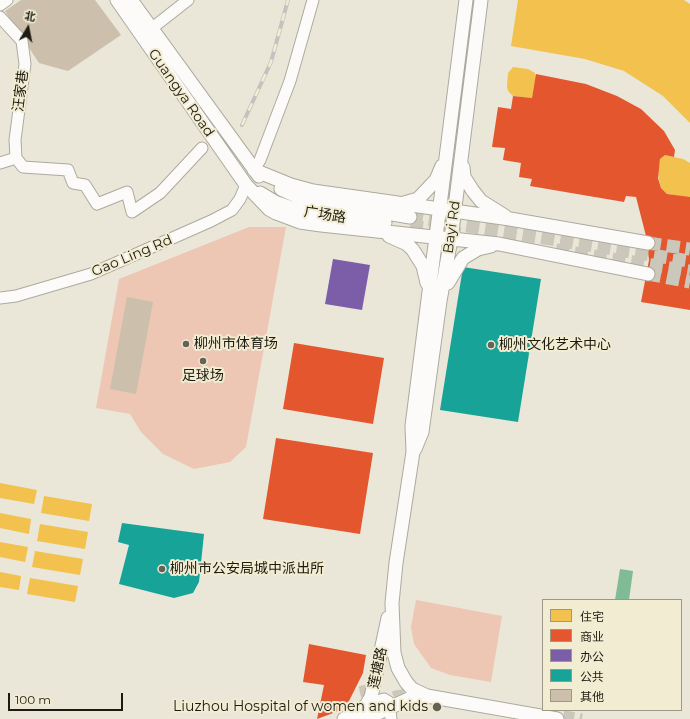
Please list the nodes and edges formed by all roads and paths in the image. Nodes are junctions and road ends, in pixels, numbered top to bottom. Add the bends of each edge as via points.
1 (6, 0) edge
2 (117, 0) edge
3 (131, 0) edge
4 (188, 0) edge
5 (313, 0) edge
6 (466, 0) edge
7 (481, 0) edge
8 (0, 5) edge
9 (0, 16) edge
10 (151, 29) junction
11 (202, 148) dead end
12 (447, 153) junction
13 (462, 153) junction
14 (16, 158) junction
15 (0, 163) edge
16 (254, 170) junction
17 (246, 185) junction
18 (400, 204) junction
19 (440, 209) junction
20 (455, 211) junction
21 (510, 219) junction
22 (374, 231) junction
23 (437, 237) junction
24 (451, 240) junction
25 (648, 243) tunnel mouth
26 (499, 244) junction
27 (648, 274) tunnel mouth
28 (428, 290) junction
29 (0, 298) edge
30 (440, 301) junction
31 (413, 452) junction
32 (392, 603) junction
33 (427, 696) junction
34 (367, 704) junction
35 (390, 713) edge
36 (344, 719) edge
37 (365, 719) edge
38 (557, 719) edge

1 - 8 street
2 - 17 main road, Guangya Road
3 - 10 main road, 广场路
4 - 10 street
5 - 16 street via 292,75
6 - 12 main road, Bayi Rd
7 - 13 main road, Bayi Rd
9 - 14 street, 汪家巷 via 22,41 25,64 15,140
10 - 16 main road, 广场路
11 - 14 street via 160,193 132,212 127,192 97,204 85,185 73,183 68,170 23,167
12 - 18 main road via 436,180 418,199
12 - 19 main road, Bayi Rd
13 - 20 main road, Bayi Rd
13 - 21 main road via 464,177 473,191 481,201
14 - 15 street
16 - 17 main road, 广场路 via 264,180 302,198 410,221 304,212 275,202
16 - 18 main road via 314,191
17 - 22 main road, Guangya Road via 269,209 284,217 321,225
17 - 29 street, Gao Ling Rd via 232,210 212,221 91,274 16,296
18 - 19 main road
19 - 20 main road
19 - 23 main road, Bayi Rd
20 - 21 main road
20 - 24 main road, Bayi Rd
21 - 25 main road
22 - 23 main road
22 - 28 main road via 400,240 413,250 423,266
23 - 24 main road
23 - 28 main road, Bayi Rd
24 - 26 main road
24 - 30 main road, Bayi Rd
26 - 27 main road
26 - 30 main road via 478,249 463,258 453,272
28 - 31 main road, Bayi Rd via 412,426
30 - 31 main road, Bayi Rd via 422,432
31 - 32 main road, Bayi Rd
32 - 33 main road via 394,653 398,668 412,689
32 - 34 main road, 莲塘路 via 373,691
33 - 35 main road via 411,698
33 - 38 main road
34 - 35 street via 384,699 389,702
34 - 36 main road, 莲塘路
35 - 37 main road

